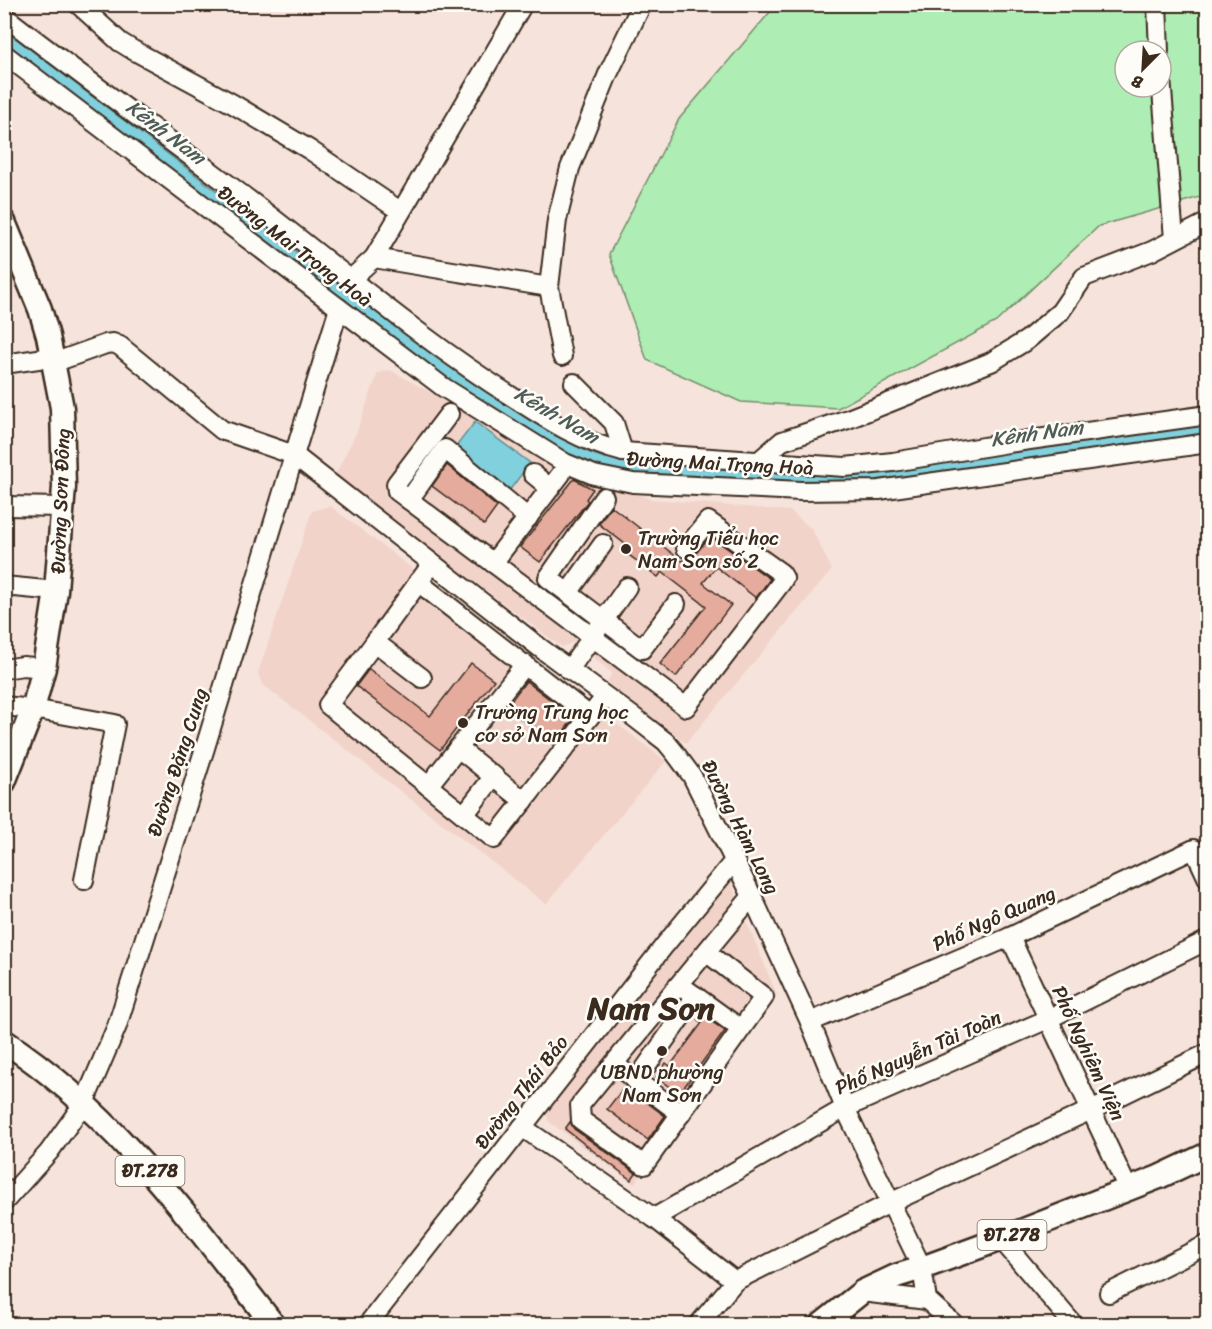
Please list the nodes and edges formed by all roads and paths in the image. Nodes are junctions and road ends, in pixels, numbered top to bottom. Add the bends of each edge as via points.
1 (78, 4) edge
2 (523, 4) edge
3 (642, 4) edge
4 (1157, 4) edge
5 (4, 16) edge
6 (1158, 39) edge
7 (4, 54) edge
8 (1163, 99) edge
9 (400, 211) junction
10 (1208, 222) edge
11 (6, 232) edge
12 (1174, 239) junction
13 (374, 258) junction
14 (351, 279) junction
15 (549, 287) junction
16 (339, 308) junction
17 (562, 356) dead end
18 (53, 360) junction
19 (4, 364) edge
20 (574, 383) dead end
21 (449, 414) dead end
22 (1208, 415) edge
23 (1208, 443) edge
24 (623, 452) junction
25 (294, 455) junction
26 (760, 460) junction
27 (533, 474) dead end
28 (604, 497) dead end
29 (409, 500) junction
30 (4, 507) edge
31 (63, 507) junction
32 (528, 518) junction
33 (603, 544) dead end
34 (687, 548) dead end
35 (432, 563) junction
36 (493, 563) junction
37 (418, 582) junction
38 (4, 586) edge
39 (627, 587) dead end
40 (56, 591) junction
41 (568, 593) junction
42 (676, 604) dead end
43 (604, 620) junction
44 (592, 637) junction
45 (375, 642) junction
46 (525, 664) junction
47 (44, 668) junction
48 (4, 669) edge
49 (569, 670) junction
50 (422, 678) dead end
51 (605, 698) junction
52 (4, 706) edge
53 (33, 709) junction
54 (591, 716) junction
55 (458, 748) junction
56 (494, 776) junction
57 (4, 782) edge
58 (428, 786) junction
59 (524, 801) junction
60 (464, 815) junction
61 (734, 861) junction
62 (1208, 879) edge
63 (84, 880) dead end
64 (752, 896) junction
65 (1010, 937) junction
66 (1208, 940) edge
67 (706, 952) junction
68 (679, 984) junction
69 (696, 996) junction
70 (1048, 1019) junction
71 (810, 1022) junction
72 (741, 1029) junction
73 (4, 1041) edge
74 (1208, 1053) edge
75 (614, 1064) junction
76 (636, 1081) junction
77 (84, 1103) junction
78 (845, 1108) junction
79 (1092, 1110) junction
80 (681, 1114) junction
81 (522, 1127) junction
82 (1208, 1154) edge
83 (1128, 1189) junction
84 (4, 1202) edge
85 (892, 1202) junction
86 (654, 1218) junction
87 (1001, 1239) junction
88 (1208, 1244) edge
89 (922, 1268) junction
90 (735, 1281) junction
91 (862, 1292) junction
92 (1109, 1293) dead end
93 (927, 1300) junction
94 (273, 1324) edge
95 (368, 1324) edge
96 (699, 1324) edge
97 (822, 1324) edge
98 (954, 1324) edge
99 (1074, 1324) edge

1 - 9 street via 120,42 300,144
2 - 9 street
3 - 15 street via 570,168 557,220
4 - 6 street
5 - 14 street
7 - 16 street, Đường Mai Trọng Hoà
8 - 12 street
9 - 13 street
10 - 12 street
11 - 18 main road, Đường Sơn Đông via 40,309
12 - 26 street via 1084,278 1060,312 1027,340 991,362 782,441
13 - 14 street
13 - 15 street
14 - 24 street via 490,383 581,439
15 - 17 street
16 - 23 street, Đường Mai Trọng Hoà via 443,387 550,453 581,470 622,481 879,490
16 - 25 street, Đường Đặng Cung
18 - 19 street
18 - 25 street, Đường Hàm Long via 113,343 222,430
18 - 31 main road, Đường Sơn Đông via 64,427
20 - 24 street via 614,423
21 - 29 street via 396,484 397,490
22 - 26 street via 867,465
24 - 26 street
25 - 35 street, Đường Hàm Long
25 - 77 street, Đường Đặng Cung via 128,996
27 - 32 street via 556,481
28 - 41 street via 548,578
29 - 32 street via 445,449
29 - 36 street
30 - 31 street
31 - 40 main road, Đường Sơn Đông
32 - 36 street
33 - 41 street
34 - 44 street via 708,521 782,573 783,578 686,707
35 - 37 street
35 - 49 street, Đường Hàm Long
36 - 44 street
37 - 45 street
37 - 46 street
38 - 40 street
39 - 43 street
40 - 47 main road, Đường Sơn Đông
41 - 43 street
42 - 43 street via 642,650
43 - 44 street
44 - 49 street
45 - 50 street
45 - 58 street via 328,705
46 - 54 street
46 - 55 street
47 - 48 street
47 - 53 main road, Đường Sơn Đông
49 - 51 street, Đường Hàm Long
51 - 54 street
51 - 61 street, Đường Hàm Long via 666,742 685,764
52 - 53 street
53 - 57 main road, Đường Sơn Đông
53 - 63 street via 115,724
54 - 59 street
55 - 56 street
55 - 58 street
56 - 59 street
56 - 60 street
58 - 60 street
59 - 60 street via 494,839
61 - 64 street, Đường Hàm Long
61 - 81 street, Đường Thái Bảo
62 - 65 street, Phố Ngô Quang via 1194,849
64 - 67 street
64 - 71 street, Đường Hàm Long
65 - 70 street, Phố Nghiêm Viện
65 - 71 street, Phố Ngô Quang
66 - 70 street, Phố Nguyễn Tài Toàn
67 - 68 street
67 - 72 street via 764,997
68 - 69 street
68 - 75 street
69 - 72 street
69 - 76 street
70 - 78 street, Phố Nguyễn Tài Toàn
70 - 79 street, Phố Nghiêm Viện
71 - 78 street, Đường Hàm Long
72 - 80 street
73 - 77 main road, ĐT.278
74 - 79 street
75 - 76 street
75 - 80 street via 580,1105 581,1120 644,1165
76 - 80 street
77 - 84 street, Đường Đặng Cung via 49,1152
77 - 94 main road, ĐT.278 via 154,1175
78 - 85 street, Đường Hàm Long
78 - 86 street, Phố Nguyễn Tài Toàn
79 - 83 street, Phố Nghiêm Viện
79 - 85 street
81 - 86 street
81 - 95 street, Đường Thái Bảo
82 - 83 main road, ĐT.278
83 - 87 main road, ĐT.278
85 - 89 street, Đường Hàm Long
85 - 90 street
86 - 90 street
87 - 89 main road, ĐT.278
87 - 99 street
88 - 92 street
89 - 91 main road, ĐT.278
89 - 93 street, Đường Hàm Long
90 - 96 street
91 - 93 street
91 - 97 main road, ĐT.278
93 - 98 street

